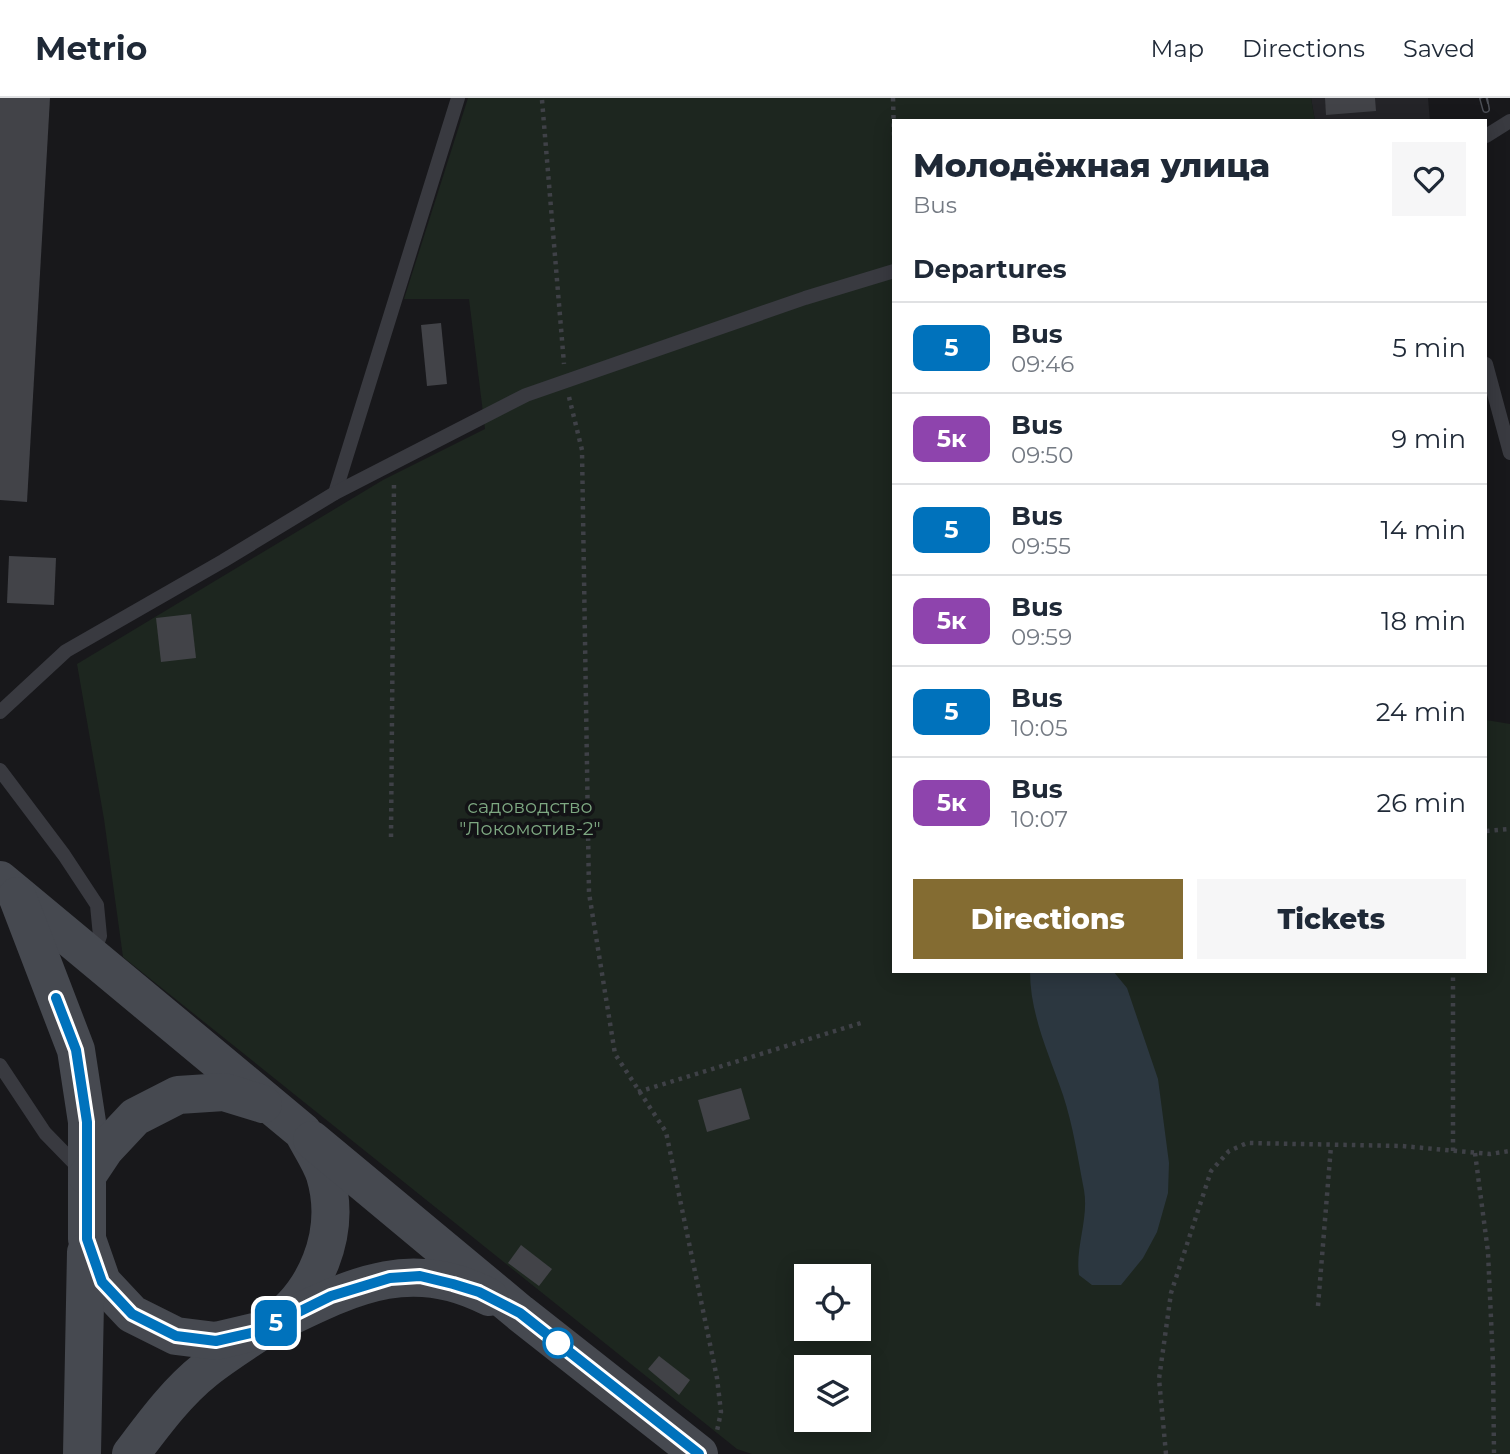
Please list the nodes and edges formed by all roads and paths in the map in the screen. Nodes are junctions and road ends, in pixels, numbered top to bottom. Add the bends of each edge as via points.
1 (458, 98) edge
2 (893, 98) edge
3 (542, 100) edge
4 (894, 119) edge
5 (1510, 121) edge
6 (1487, 135) edge
7 (892, 272) edge
8 (1487, 368) edge
9 (566, 381) junction
10 (1510, 453) edge
11 (394, 463) junction
12 (335, 493) junction
13 (0, 712) edge
14 (0, 770) edge
15 (1510, 829) edge
16 (1487, 831) edge
17 (391, 837) dead end
18 (8, 887) edge
19 (93, 958) junction
20 (1454, 973) edge
21 (864, 1022) dead end
22 (0, 1065) edge
23 (638, 1092) junction
24 (269, 1105) junction
25 (303, 1132) junction
26 (1331, 1146) junction
27 (1453, 1151) junction
28 (1510, 1151) edge
29 (1475, 1153) junction
30 (87, 1176) junction
31 (87, 1228) junction
32 (1318, 1306) dead end
33 (520, 1313) junction
34 (264, 1329) junction
35 (707, 1447) edge
36 (82, 1454) edge
37 (131, 1454) edge
38 (1166, 1454) edge
39 (1494, 1454) edge

1 - 12 lane
2 - 4 path
3 - 9 path
5 - 6 lane
7 - 9 lane
8 - 10 lane
9 - 11 lane via 526,395
9 - 23 path via 582,450 589,893 615,1054
11 - 12 lane
11 - 17 path
12 - 13 lane via 66,651
14 - 19 lane via 97,905 100,936
15 - 16 path
18 - 19 street
18 - 30 street via 76,1050 87,1122
19 - 24 street
20 - 27 path
21 - 23 path
22 - 30 lane via 45,1133
23 - 35 path via 666,1132 717,1378 721,1412
24 - 25 street
24 - 30 street via 224,1093 178,1095 135,1117
25 - 33 street
25 - 34 street via 325,1174 332,1219 321,1264 307,1290
26 - 27 path
26 - 32 path
26 - 38 path via 1247,1143 1229,1151 1211,1171 1171,1293 1159,1379
27 - 29 path
28 - 29 path
29 - 39 path via 1488,1252
30 - 31 street
31 - 34 street via 102,1282 132,1314 176,1336 216,1341
31 - 36 street
33 - 34 street via 479,1292 420,1276 365,1284
33 - 35 street
34 - 37 street via 204,1371 157,1419

